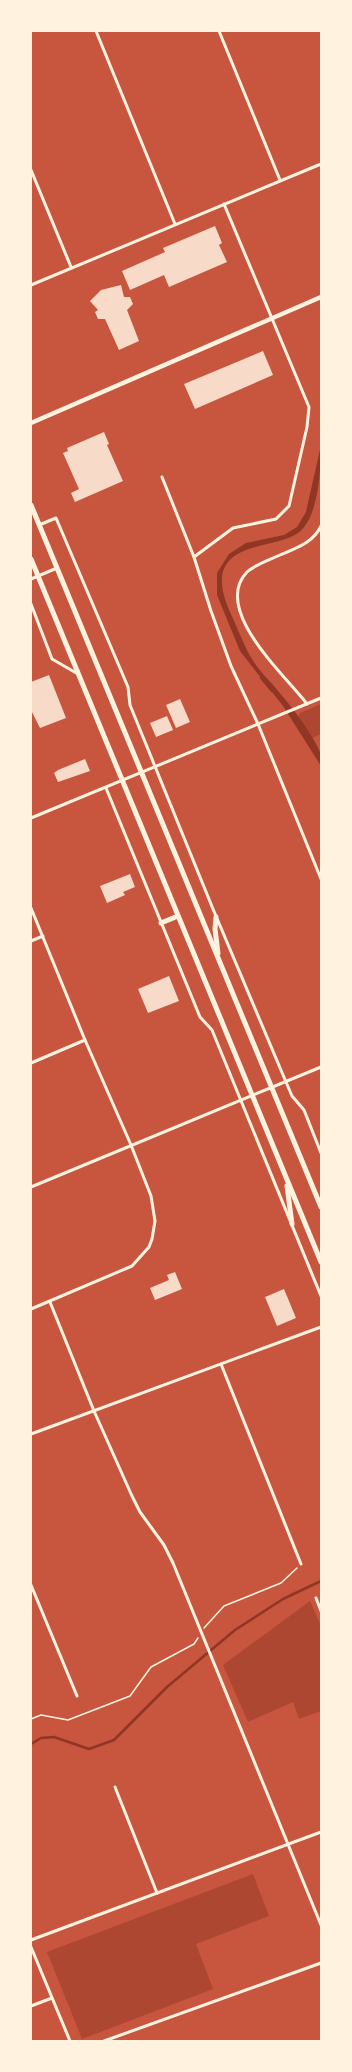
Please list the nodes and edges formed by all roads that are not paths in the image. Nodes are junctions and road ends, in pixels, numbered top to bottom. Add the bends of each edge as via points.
1 (96, 31) edge
2 (219, 31) edge
3 (321, 164) edge
4 (31, 170) edge
5 (280, 180) junction
6 (224, 204) junction
7 (175, 224) junction
8 (72, 267) junction
9 (31, 285) edge
10 (321, 297) edge
11 (271, 318) junction
12 (31, 423) edge
13 (162, 477) dead end
14 (31, 505) edge
15 (39, 525) junction
16 (321, 526) edge
17 (194, 557) junction
18 (31, 559) edge
19 (57, 568) junction
20 (38, 576) junction
21 (31, 579) edge
22 (31, 604) edge
23 (79, 675) junction
24 (321, 698) edge
25 (307, 704) junction
26 (258, 724) junction
27 (155, 768) junction
28 (142, 773) junction
29 (123, 781) junction
30 (106, 788) junction
31 (31, 818) edge
32 (321, 879) edge
33 (31, 908) edge
34 (178, 916) junction
35 (216, 917) junction
36 (161, 923) junction
37 (43, 936) junction
38 (31, 941) edge
39 (218, 960) junction
40 (85, 1040) junction
41 (31, 1063) edge
42 (321, 1067) edge
43 (286, 1082) junction
44 (272, 1088) junction
45 (253, 1096) junction
46 (241, 1101) junction
47 (131, 1145) junction
48 (321, 1153) edge
49 (286, 1177) junction
50 (31, 1187) edge
51 (321, 1206) edge
52 (292, 1224) junction
53 (321, 1262) edge
54 (321, 1296) edge
55 (50, 1302) junction
56 (31, 1310) edge
57 (321, 1328) edge
58 (220, 1364) junction
59 (94, 1411) junction
60 (31, 1434) edge
61 (301, 1564) road end
62 (31, 1585) edge
63 (316, 1598) dead end
64 (321, 1611) edge
65 (76, 1696) dead end
66 (115, 1787) dead end
67 (321, 1832) edge
68 (288, 1844) junction
69 (157, 1893) junction
70 (321, 1925) edge
71 (31, 1940) edge
72 (31, 1946) edge
73 (321, 1962) edge
74 (52, 1998) junction
75 (31, 2006) edge
76 (70, 2041) edge
77 (104, 2041) edge

1 - 7 street
2 - 5 street
3 - 5 street
4 - 8 street
5 - 6 street
6 - 7 street
6 - 11 street
7 - 8 street
8 - 9 street
10 - 11 main road
11 - 12 main road
11 - 17 street via 309,407 292,500 276,519 233,528
13 - 17 street
14 - 15 main road
15 - 19 main road
15 - 27 street via 56,518 128,687 130,705
16 - 25 street via 307,543 248,572 240,583 238,597 253,639
17 - 26 street via 231,666
18 - 20 main road
19 - 20 street
19 - 28 main road
20 - 21 street
20 - 23 main road
22 - 23 street via 52,659
23 - 29 main road
24 - 25 street
25 - 26 street
26 - 27 street
26 - 32 street
27 - 28 street
27 - 35 street
28 - 29 street
28 - 39 main road
29 - 30 street
29 - 34 main road
30 - 31 street
30 - 36 street
33 - 37 street
34 - 36 main road
34 - 45 main road
35 - 39 main road
35 - 43 street
36 - 46 street via 200,1017 212,1030
37 - 38 street
37 - 40 street
39 - 44 main road
40 - 41 street
40 - 47 street
42 - 43 street
43 - 44 street
43 - 48 street via 292,1096 304,1110
44 - 45 street
44 - 51 main road
45 - 46 street
45 - 49 main road
46 - 47 street
46 - 52 street
47 - 50 street
47 - 55 street via 155,1211 154,1230 149,1247 137,1262 127,1269
49 - 52 main road
49 - 53 main road
52 - 54 street
55 - 56 street
55 - 59 street
57 - 58 street
58 - 59 street
58 - 61 street
59 - 60 street
59 - 68 street via 140,1512 164,1545 173,1563
62 - 65 street
63 - 64 street
66 - 69 street
67 - 68 street
68 - 69 street
68 - 70 street
69 - 71 street
72 - 74 street
73 - 77 street
74 - 75 street
74 - 76 street

